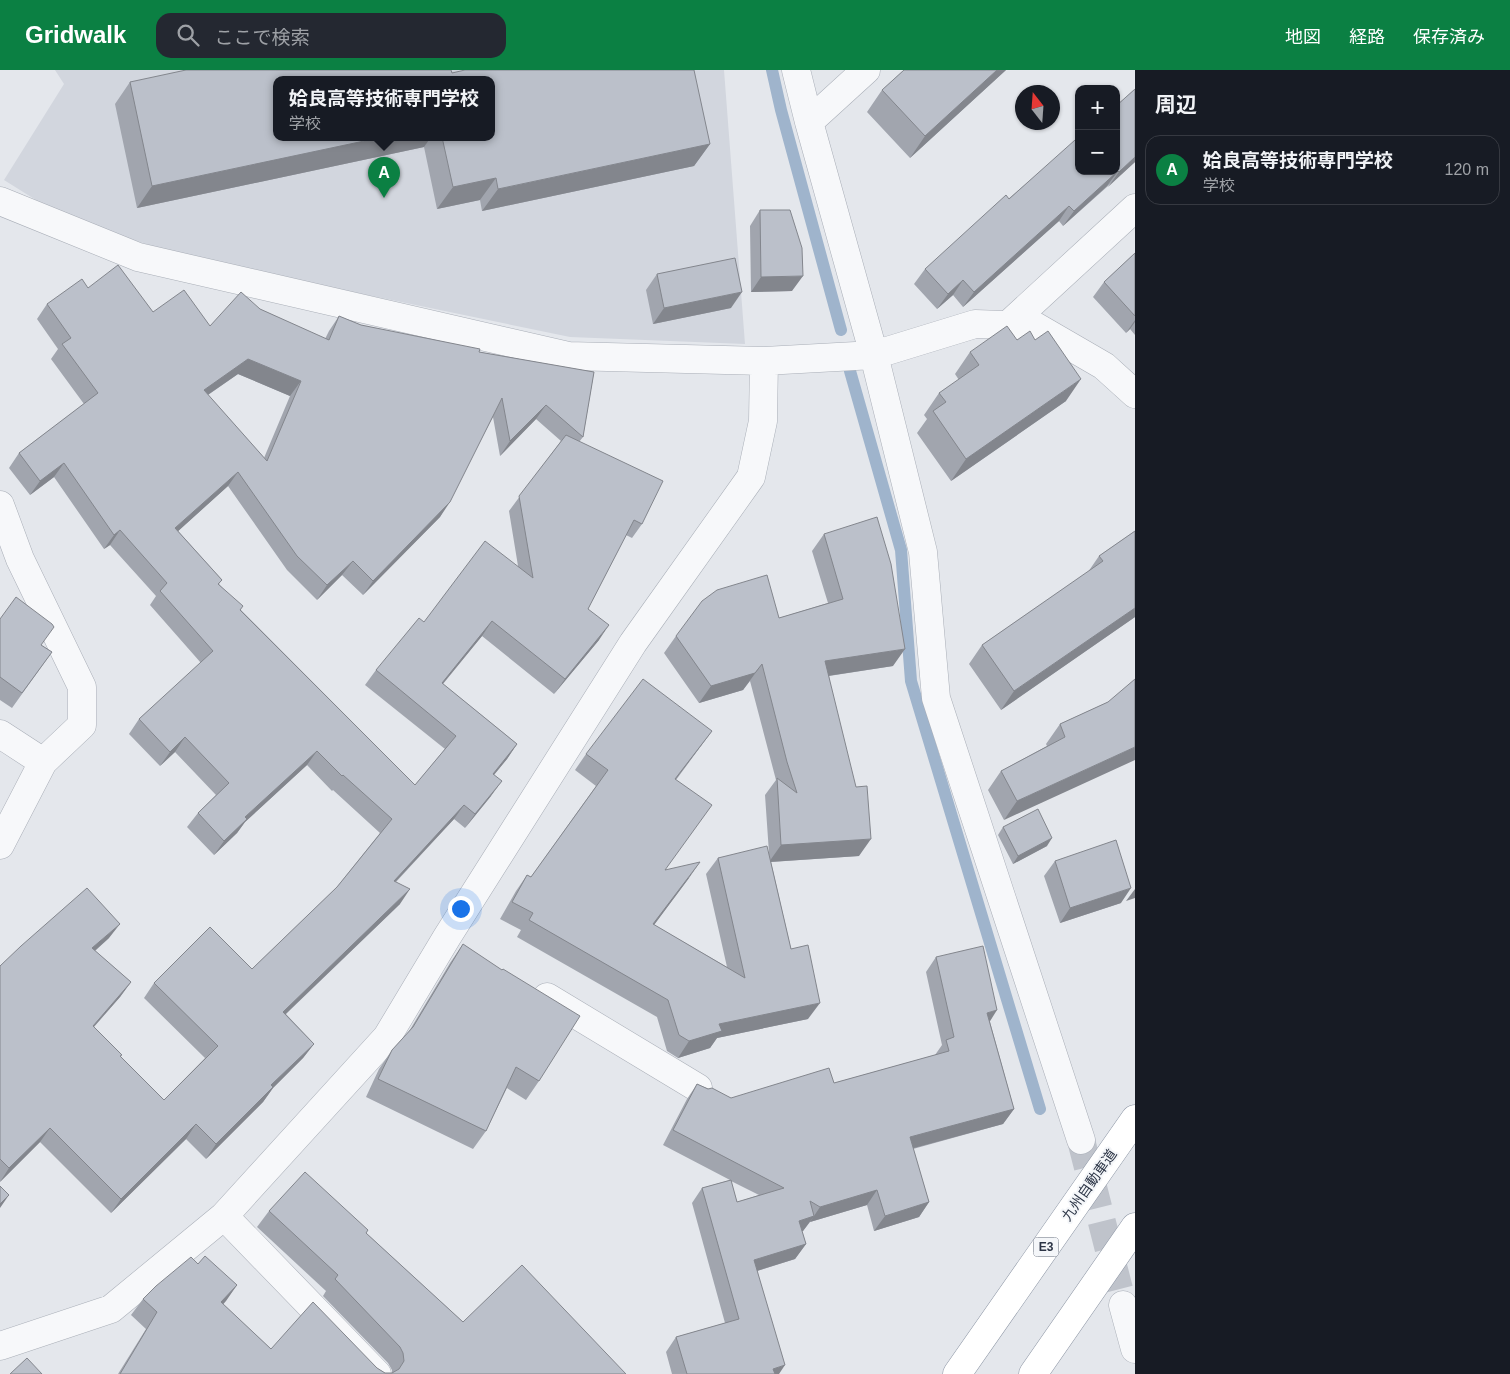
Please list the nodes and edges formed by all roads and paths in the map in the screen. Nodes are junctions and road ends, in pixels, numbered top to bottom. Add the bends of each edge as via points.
1 (796, 70) edge
2 (866, 70) edge
3 (810, 122) junction
4 (0, 201) edge
5 (1135, 208) edge
6 (1008, 325) junction
7 (874, 355) junction
8 (764, 362) junction
9 (1135, 394) edge
10 (0, 505) edge
11 (0, 734) edge
12 (43, 762) junction
13 (0, 846) edge
14 (447, 937) junction
15 (472, 952) edge
16 (522, 982) edge
17 (698, 1088) edge
18 (1135, 1119) edge
19 (1081, 1140) tunnel mouth
20 (224, 1216) junction
21 (1135, 1227) edge
22 (1123, 1305) tunnel mouth
23 (0, 1346) edge
24 (1135, 1349) edge
25 (377, 1374) edge
26 (957, 1374) edge
27 (1033, 1374) edge

1 - 3 street
2 - 3 street
3 - 7 street
4 - 8 street via 138,257 568,356
5 - 6 street
6 - 7 street via 975,324
6 - 9 street via 1035,326 1104,366
7 - 8 street
7 - 19 street via 923,552 936,698
8 - 14 street via 763,421 752,477 633,643
10 - 12 street via 20,558 82,687 82,725
11 - 12 street
12 - 13 street
14 - 15 street
14 - 20 street via 387,1038
16 - 17 street
18 - 26 highway, 九州自動車道 / E3
20 - 23 street via 111,1310
20 - 25 street
21 - 27 highway
22 - 24 street

